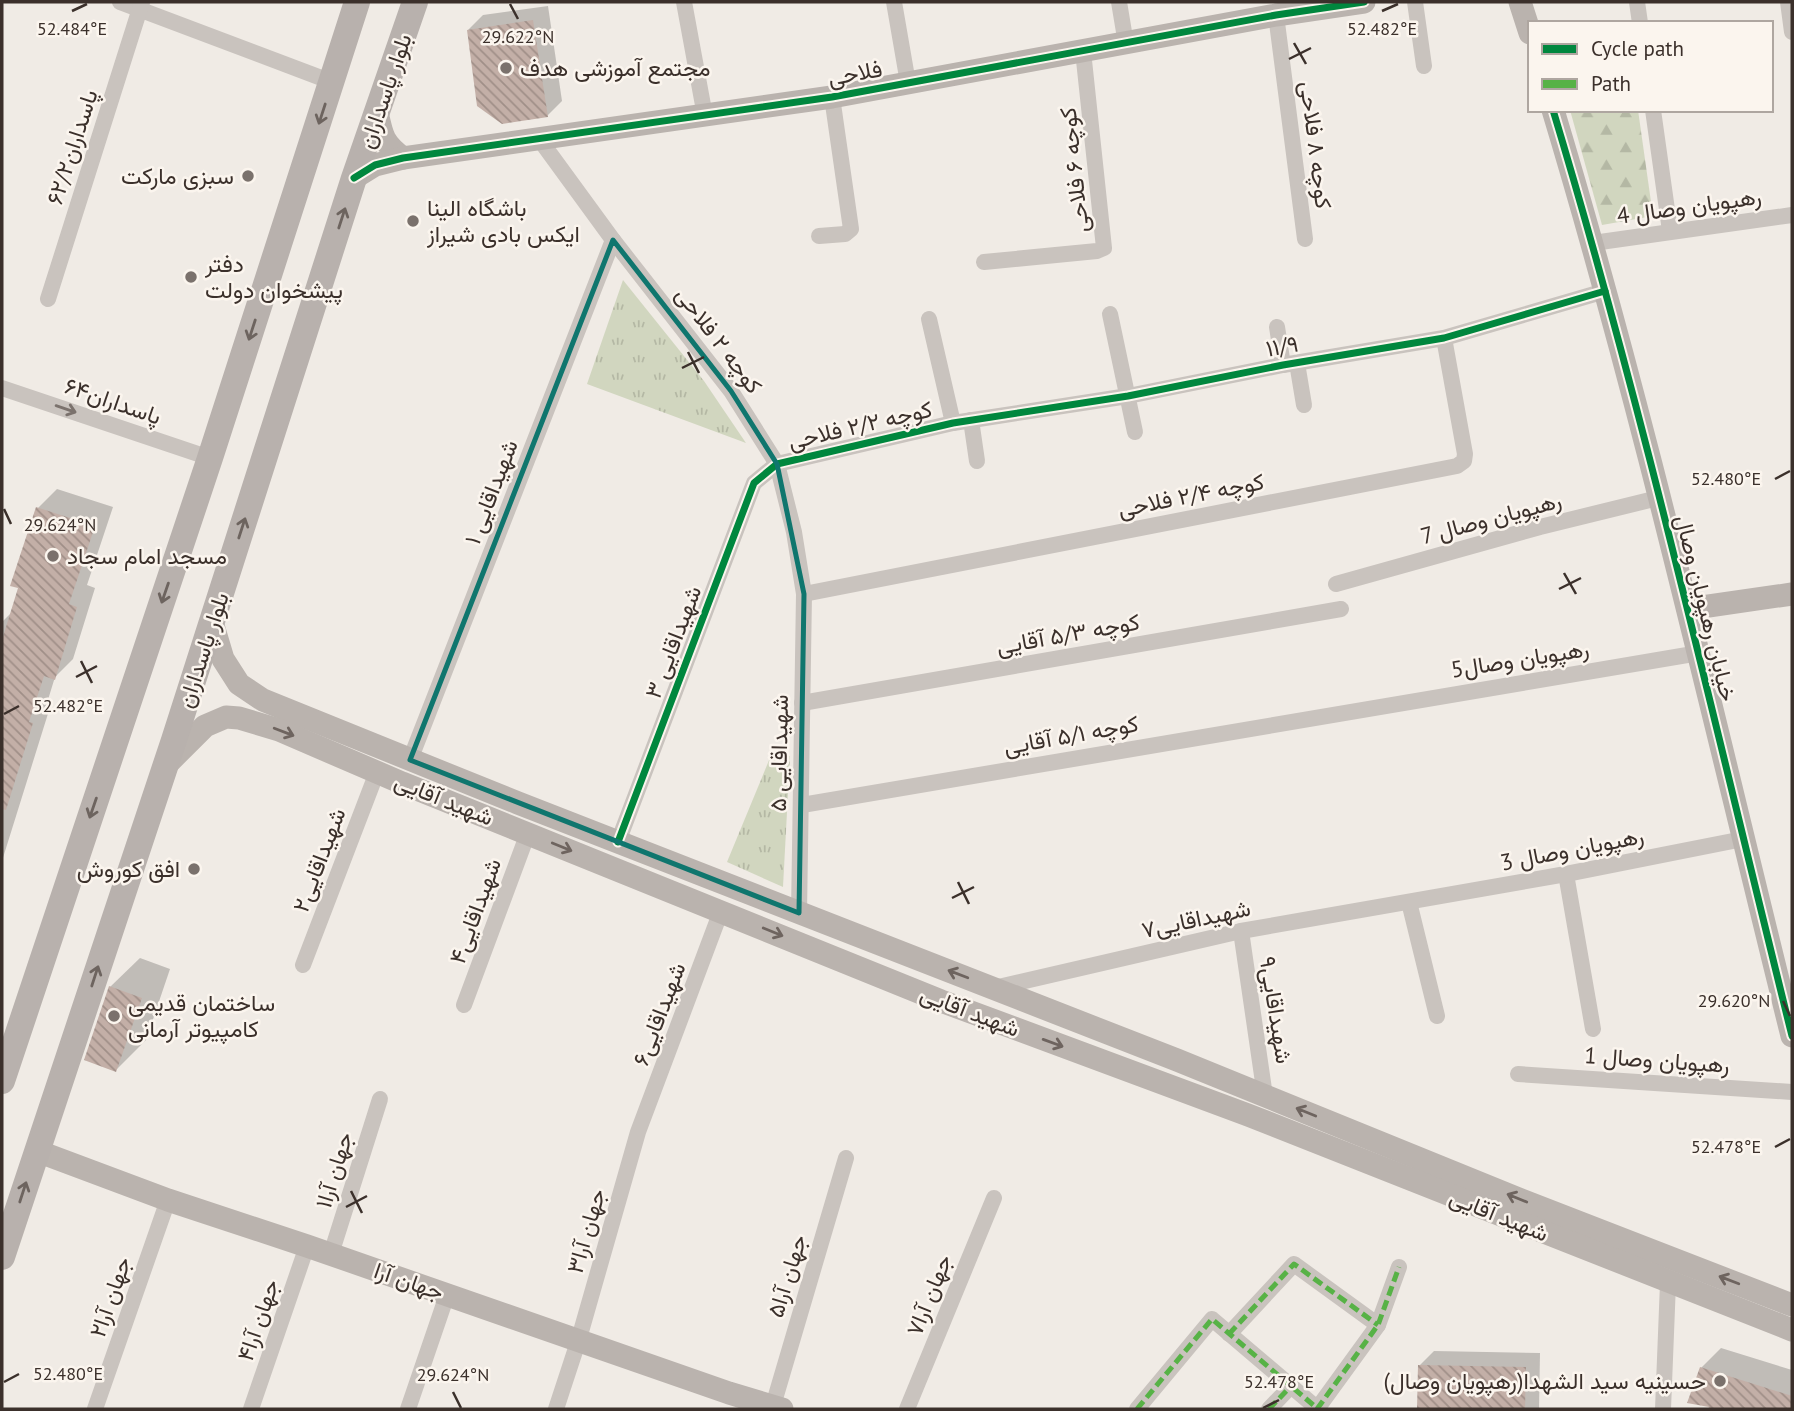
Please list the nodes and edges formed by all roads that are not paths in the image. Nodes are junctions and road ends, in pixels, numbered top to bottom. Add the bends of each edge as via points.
1 (120, 2) edge
2 (357, 2) edge
3 (415, 2) edge
4 (684, 2) edge
5 (894, 2) edge
6 (1119, 2) edge
7 (1356, 2) edge
8 (1415, 2) edge
9 (1520, 2) edge
10 (1637, 2) edge
11 (1788, 2) edge
12 (141, 5) edge
13 (1276, 15) junction
14 (1640, 21) edge
15 (1528, 27) edge
16 (1792, 32) edge
17 (1126, 44) junction
18 (1083, 51) junction
19 (1424, 66) dead end
20 (332, 82) junction
21 (908, 83) junction
22 (832, 97) junction
23 (377, 112) junction
24 (1554, 112) edge
25 (1653, 112) edge
26 (705, 116) junction
27 (540, 139) junction
28 (402, 158) junction
29 (354, 178) junction
30 (1792, 215) edge
31 (1670, 231) junction
32 (819, 236) dead end
33 (1305, 239) dead end
34 (613, 240) junction
35 (1593, 243) junction
36 (984, 262) dead end
37 (1605, 291) junction
38 (48, 299) dead end
39 (1110, 314) dead end
40 (929, 319) dead end
41 (1277, 327) dead end
42 (1444, 338) junction
43 (1290, 364) junction
44 (2, 387) edge
45 (1128, 396) junction
46 (1304, 405) dead end
47 (971, 420) junction
48 (953, 423) junction
49 (1135, 432) dead end
50 (210, 458) junction
51 (977, 461) dead end
52 (777, 464) junction
53 (1658, 498) junction
54 (1336, 584) dead end
55 (804, 594) junction
56 (1792, 594) edge
57 (1341, 609) dead end
58 (1688, 609) junction
59 (212, 622) junction
60 (1699, 653) junction
61 (250, 691) junction
62 (802, 703) junction
63 (1349, 710) joint
64 (239, 718) junction
65 (385, 750) junction
66 (410, 760) junction
67 (164, 768) junction
68 (377, 772) junction
69 (802, 805) junction
70 (528, 833) junction
71 (1743, 839) junction
72 (618, 842) junction
73 (1566, 874) junction
74 (1409, 902) junction
75 (721, 911) junction
76 (799, 913) junction
77 (1241, 931) junction
78 (303, 965) dead end
79 (993, 988) junction
80 (464, 1005) dead end
81 (1437, 1016) dead end
82 (1593, 1028) dead end
83 (1792, 1036) edge
84 (1518, 1074) dead end
85 (2, 1081) edge
86 (1792, 1091) edge
87 (1265, 1096) junction
88 (380, 1099) dead end
89 (638, 1132) joint
90 (37, 1151) junction
91 (846, 1158) dead end
92 (1432, 1164) junction
93 (1424, 1186) junction
94 (994, 1198) dead end
95 (168, 1200) junction
96 (307, 1246) junction
97 (331, 1254) junction
98 (2, 1257) edge
99 (1399, 1267) dead end
100 (1668, 1283) junction
101 (447, 1295) junction
102 (1792, 1305) edge
103 (1378, 1325) junction
104 (1792, 1330) edge
105 (1229, 1334) junction
106 (579, 1342) junction
107 (1292, 1385) junction
108 (726, 1401) edge
109 (775, 1408) edge
110 (94, 1409) edge
111 (251, 1409) edge
112 (408, 1409) edge
113 (556, 1409) edge
114 (907, 1409) edge
115 (1137, 1409) edge
116 (1269, 1409) edge
117 (1317, 1409) edge
118 (1663, 1409) edge

1 - 12 street
2 - 20 main road
3 - 23 main road, بلوار پاسداران
4 - 26 street
5 - 21 street
6 - 17 street
7 - 13 main road, فلاحی
8 - 19 street
9 - 15 main road
10 - 14 street
11 - 16 street
12 - 20 street
12 - 38 street, پاسداران۶۲/۲
13 - 17 main road, فلاحی
13 - 33 street, کوچه ۸ فلاحی
17 - 18 main road, فلاحی
18 - 21 main road, فلاحی
18 - 36 street, کوچه ۶ فلاحی via 1104,248
20 -> 50 main road
21 - 22 main road, فلاحی
22 - 26 main road, فلاحی
22 - 32 street via 851,229 845,234
23 - 28 main road via 383,139
23 - 29 main road, بلوار پاسداران
24 - 35 main road, خیابان رهپویان وصال
25 - 31 street
26 - 27 main road, فلاحی
27 - 28 main road, فلاحی
27 - 34 street, کوچه ۲ فلاحی
28 - 29 main road, فلاحی via 374,165
59 -> 29 main road, بلوار پاسداران
30 - 31 street, 4 رهپویان وصال
31 - 35 street, 4 رهپویان وصال
34 - 52 street, کوچه ۲ فلاحی via 717,372
34 - 66 street, ۱ شهیداقایی
35 - 37 main road, خیابان رهپویان وصال
37 - 42 street, ۱۱/۹
37 - 53 main road, خیابان رهپویان وصال
39 - 45 street
40 - 48 street, کوچه ۲/۲ فلاحی
41 - 43 street
42 - 43 street, ۱۱/۹
42 - 55 street, کوچه ۲/۴ فلاحی via 1465,454 1457,466
43 - 45 street, ۱۱/۹
43 - 46 street
44 -> 50 street, پاسداران۶۴
45 - 47 street, ۱۱/۹
45 - 49 street
47 - 48 street, ۱۱/۹
47 - 51 street
48 - 52 street, کوچه ۲/۲ فلاحی
50 -> 85 main road
52 - 55 street, کوچه ۲ فلاحی
52 - 72 street, ۳ شهیداقایی via 754,483
53 - 54 street, 7 رهپویان وصال
53 - 58 main road, خیابان رهپویان وصال
55 - 62 street, ۵ شهیداقایی
56 - 58 main road
57 - 62 street, کوچه ۵/۳ آقایی
58 - 60 main road, خیابان رهپویان وصال
59 - 61 main road, شهید آقایی via 223,659 239,684
59 - 67 main road, بلوار پاسداران
60 - 63 street, رهپویان وصال5
60 - 71 main road, خیابان رهپویان وصال
61 - 64 main road via 234,698 233,711
61 - 65 main road, شهید آقایی
62 - 69 street, ۵ شهیداقایی
63 - 69 street, کوچه ۵/۱ آقایی
64 - 67 main road, شهید آقایی via 226,717 205,726
64 -> 68 main road, شهید آقایی
65 - 66 main road, شهید آقایی
65 - 68 main road
66 - 72 main road, شهید آقایی
90 -> 67 main road, بلوار پاسداران
68 - 70 main road, شهید آقایی
68 - 78 street, شهیداقایی۲
69 - 76 street, ۵ شهیداقایی
70 -> 75 main road, شهید آقایی
70 - 80 street, شهیداقایی۴
71 - 73 street, 3 رهپویان وصال
71 - 83 main road, خیابان رهپویان وصال
72 - 76 main road, شهید آقایی
73 - 74 street, 3 رهپویان وصال
73 - 82 street
74 - 77 street, شهیداقایی۷
74 - 81 street
75 - 89 street, شهیداقایی۶
75 -> 93 main road, شهید آقایی
79 -> 76 main road, شهید آقایی
77 - 79 street, شهیداقایی۷
77 - 87 street, شهیداقایی۹
79 - 87 main road, شهید آقایی
84 - 86 street, 1 رهپویان وصال
92 -> 87 main road, شهید آقایی
88 - 97 street, جهان آرا۱
89 - 106 street, جهان آرا۳
90 - 95 main road, جهان آرا
98 -> 90 main road, بلوار پاسداران
91 - 109 street, جهان آرا۵
92 - 93 main road
102 -> 92 main road, شهید آقایی
93 - 100 main road, شهید آقایی
94 - 114 street, جهان آرا۷
95 - 96 main road, جهان آرا
95 - 110 street, جهان آرا۲
96 - 97 main road, جهان آرا
96 - 111 street, جهان آرا۴
97 - 101 main road, جهان آرا
99 - 103 street
100 - 104 main road, شهید آقایی
100 - 118 street
101 - 106 main road, جهان آرا
101 - 112 street
103 - 105 street via 1294,1264
103 - 117 street
105 - 107 street
105 - 115 street via 1212,1319
106 - 108 main road, جهان آرا
106 - 113 street, جهان آرا۳
107 - 116 street
107 - 117 street
108 - 109 main road, جهان آرا

